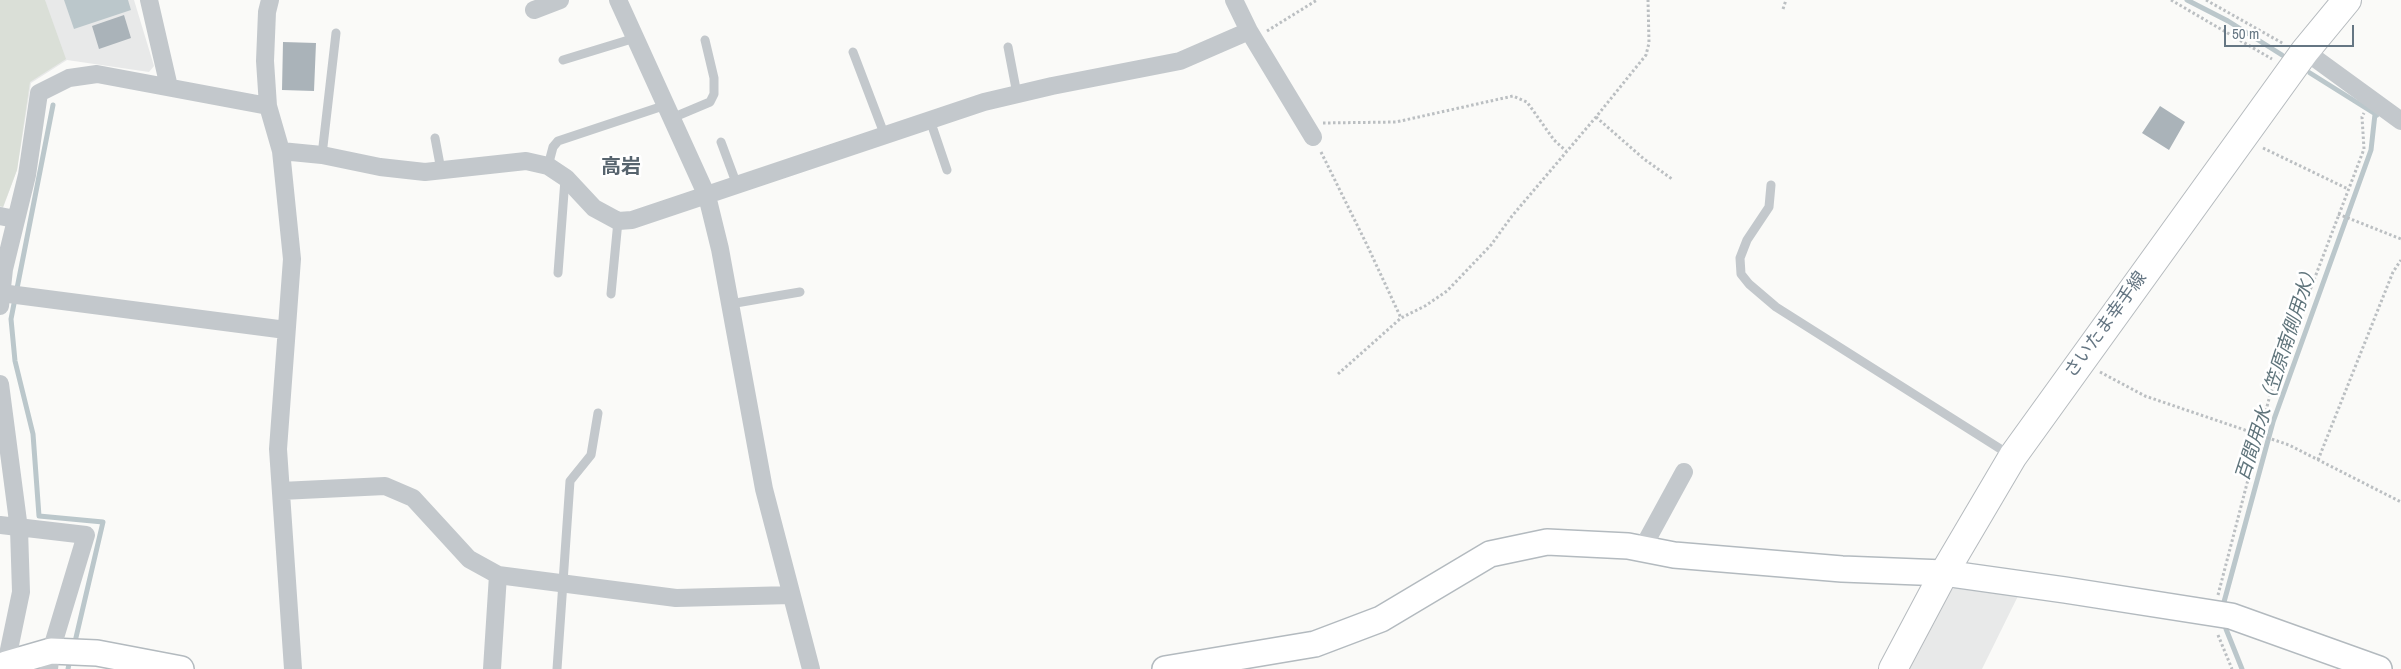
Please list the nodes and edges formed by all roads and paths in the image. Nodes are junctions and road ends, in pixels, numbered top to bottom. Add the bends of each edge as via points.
1 (149, 0) edge
2 (270, 0) edge
3 (560, 0) edge
4 (618, 0) edge
5 (1234, 0) edge
6 (1317, 0) edge
7 (1648, 0) edge
8 (1786, 0) edge
9 (2171, 0) edge
10 (2206, 0) edge
11 (2347, 0) edge
12 (1783, 9) dead end
13 (534, 10) dead end
14 (336, 33) dead end
15 (1252, 35) junction
16 (635, 38) junction
17 (705, 40) dead end
18 (1008, 47) dead end
19 (853, 52) dead end
20 (2303, 54) junction
21 (563, 60) dead end
22 (2274, 60) dead end
23 (169, 86) junction
24 (1017, 94) junction
25 (2372, 100) junction
26 (268, 106) junction
27 (669, 112) junction
28 (1596, 118) junction
29 (930, 120) junction
30 (2401, 121) edge
31 (1309, 131) junction
32 (885, 136) junction
33 (2243, 137) junction
34 (435, 138) dead end
35 (721, 142) dead end
36 (281, 151) junction
37 (1566, 151) junction
38 (322, 154) junction
39 (548, 166) junction
40 (441, 170) junction
41 (947, 170) dead end
42 (566, 178) junction
43 (1672, 178) dead end
44 (1771, 185) dead end
45 (737, 186) junction
46 (2348, 189) junction
47 (707, 196) junction
48 (2338, 214) junction
49 (8, 217) edge
50 (618, 221) junction
51 (2401, 239) edge
52 (2401, 260) edge
53 (558, 274) dead end
54 (800, 292) dead end
55 (611, 294) dead end
56 (1, 299) edge
57 (730, 304) junction
58 (1400, 318) junction
59 (286, 330) junction
60 (2080, 360) junction
61 (1338, 374) dead end
62 (0, 384) edge
63 (598, 413) dead end
64 (4, 432) edge
65 (2258, 435) junction
66 (2013, 456) junction
67 (2318, 460) junction
68 (1684, 472) dead end
69 (281, 490) junction
70 (2401, 502) edge
71 (0, 525) edge
72 (19, 529) junction
73 (1642, 549) junction
74 (1944, 573) junction
75 (498, 575) junction
76 (562, 584) junction
77 (791, 595) junction
78 (2214, 614) junction
79 (50, 660) edge
80 (3, 666) edge
81 (181, 669) edge
82 (293, 669) edge
83 (492, 669) edge
84 (556, 669) edge
85 (811, 669) edge
86 (1166, 669) edge
87 (1893, 669) edge
88 (2232, 669) edge
89 (2379, 669) edge

1 - 23 street
2 - 26 street via 265,61
3 - 13 street
4 - 16 street
5 - 15 street
6 - 15 path
7 - 28 path via 1650,43 1646,55
8 - 12 path
9 - 22 path
10 - 20 path
11 - 20 main road, さいたま幸手線
14 - 38 lane
15 - 24 street via 1180,61
15 - 31 street
16 - 21 lane
16 - 27 street
17 - 27 lane via 714,78 714,94 710,102
18 - 24 lane
19 - 32 lane
20 - 25 street
20 - 33 main road, さいたま幸手線
23 - 26 street
23 - 49 street via 97,74 69,78 39,93 27,175
24 - 29 street
25 - 30 street
25 - 46 path via 2362,117 2364,149
26 - 36 street
27 - 39 lane via 558,141
27 - 47 street
28 - 37 path
28 - 43 path
29 - 32 street
29 - 41 lane
31 - 37 path via 1341,122 1396,122 1513,96 1527,102 1554,140
31 - 58 path
32 - 45 street
33 - 46 path
33 - 60 main road, さいたま幸手線
34 - 40 lane
35 - 45 lane
36 - 38 street
36 - 59 street via 292,259
37 - 58 path via 1463,276 1425,306
38 - 40 street via 380,167 425,172
39 - 40 street via 526,162
39 - 42 street
42 - 50 street via 594,208
42 - 53 lane
44 - 66 lane via 1769,207 1747,240 1740,258 1741,274 1749,284 1776,307
45 - 47 street
46 - 48 path
47 - 50 street via 632,220
47 - 57 street
48 - 51 path
48 - 65 path
49 - 56 street
50 - 55 lane
52 - 67 path
54 - 57 lane
56 - 59 street
57 - 77 street via 764,489
58 - 61 path
59 - 69 street via 278,449
60 - 65 path via 2145,396
60 - 66 main road, さいたま幸手線
62 - 64 street
63 - 76 lane via 591,455 570,481
64 - 72 street
65 - 67 path via 2289,445
65 - 78 path
66 - 74 main road, さいたま幸手線
67 - 70 path
68 - 73 street
69 - 75 street via 386,486 413,498 469,559
69 - 82 street
71 - 72 street
72 - 79 street via 86,535
72 - 80 street via 21,592
73 - 74 street via 1674,555 1832,568
73 - 86 street via 1547,542 1490,554 1380,619 1315,644
74 - 78 street
74 - 87 main road, さいたま幸手線
75 - 76 street
75 - 83 street
76 - 77 street via 676,598
76 - 84 lane
77 - 85 street
78 - 88 path
78 - 89 street via 2231,616
79 - 80 street
79 - 81 street via 97,653

